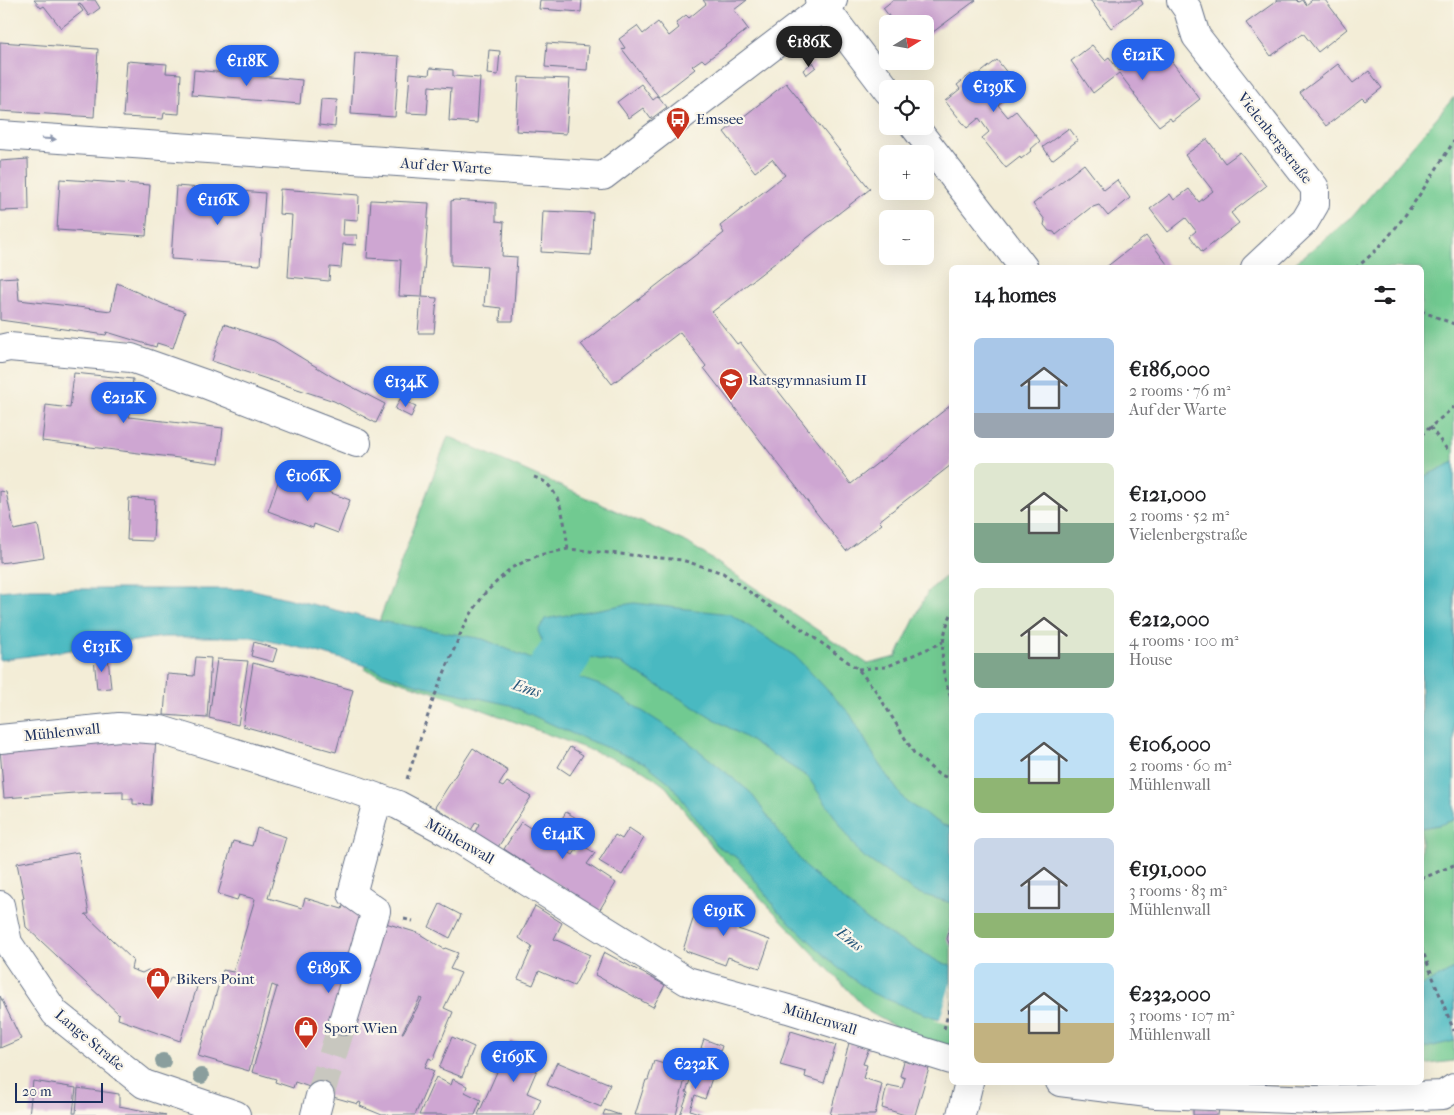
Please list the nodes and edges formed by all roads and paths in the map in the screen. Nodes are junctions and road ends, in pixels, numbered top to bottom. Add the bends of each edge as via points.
1 (1181, 0) edge
2 (826, 2) edge
3 (880, 80) edge
4 (0, 135) edge
5 (921, 135) edge
6 (1454, 140) edge
7 (1361, 263) joint
8 (1022, 265) edge
9 (1258, 265) edge
10 (1359, 265) edge
11 (1424, 312) edge
12 (1454, 324) edge
13 (0, 349) edge
14 (1454, 407) edge
15 (1430, 428) junction
16 (1424, 433) edge
17 (357, 443) dead end
18 (1448, 452) dead end
19 (534, 477) dead end
20 (568, 548) junction
21 (949, 622) edge
22 (943, 642) junction
23 (858, 669) junction
24 (949, 693) edge
25 (0, 739) edge
26 (949, 777) edge
27 (388, 802) junction
28 (1454, 864) edge
29 (1424, 878) edge
30 (0, 905) edge
31 (1424, 954) edge
32 (949, 1011) edge
33 (343, 1021) tunnel mouth
34 (945, 1026) dead end
35 (1454, 1032) edge
36 (949, 1059) edge
37 (968, 1085) edge
38 (1084, 1085) edge
39 (1450, 1097) edge
40 (220, 1112) edge
41 (961, 1115) edge

1 - 9 street, Vielenbergstraße via 1188,10 1196,36 1315,188 1315,204 1305,221
2 - 3 street
4 -> 2 street, Auf der Warte via 603,176
5 - 8 street
6 - 7 path via 1417,198 1383,242
7 - 10 path
11 - 12 path
13 - 17 street via 9,347 131,358
14 - 15 path
15 - 16 path
15 - 18 path
19 - 20 path via 545,482 554,493
20 - 23 path via 682,560 723,573
20 - 27 path via 539,555 511,568 485,593 465,623
21 - 22 path
22 - 23 path via 886,667
22 - 24 path via 942,664
23 - 26 path via 876,691 914,752 938,774
25 - 27 street, Mühlenwall via 119,727 161,730
27 - 33 street via 352,894 376,911
27 - 36 street, Mühlenwall via 461,840 687,981
28 - 29 path
30 - 40 street, Lange Straße via 8,943 55,1013 144,1084
31 - 35 path
32 - 34 path
37 - 41 street
38 - 39 street via 1156,1094 1306,1099

